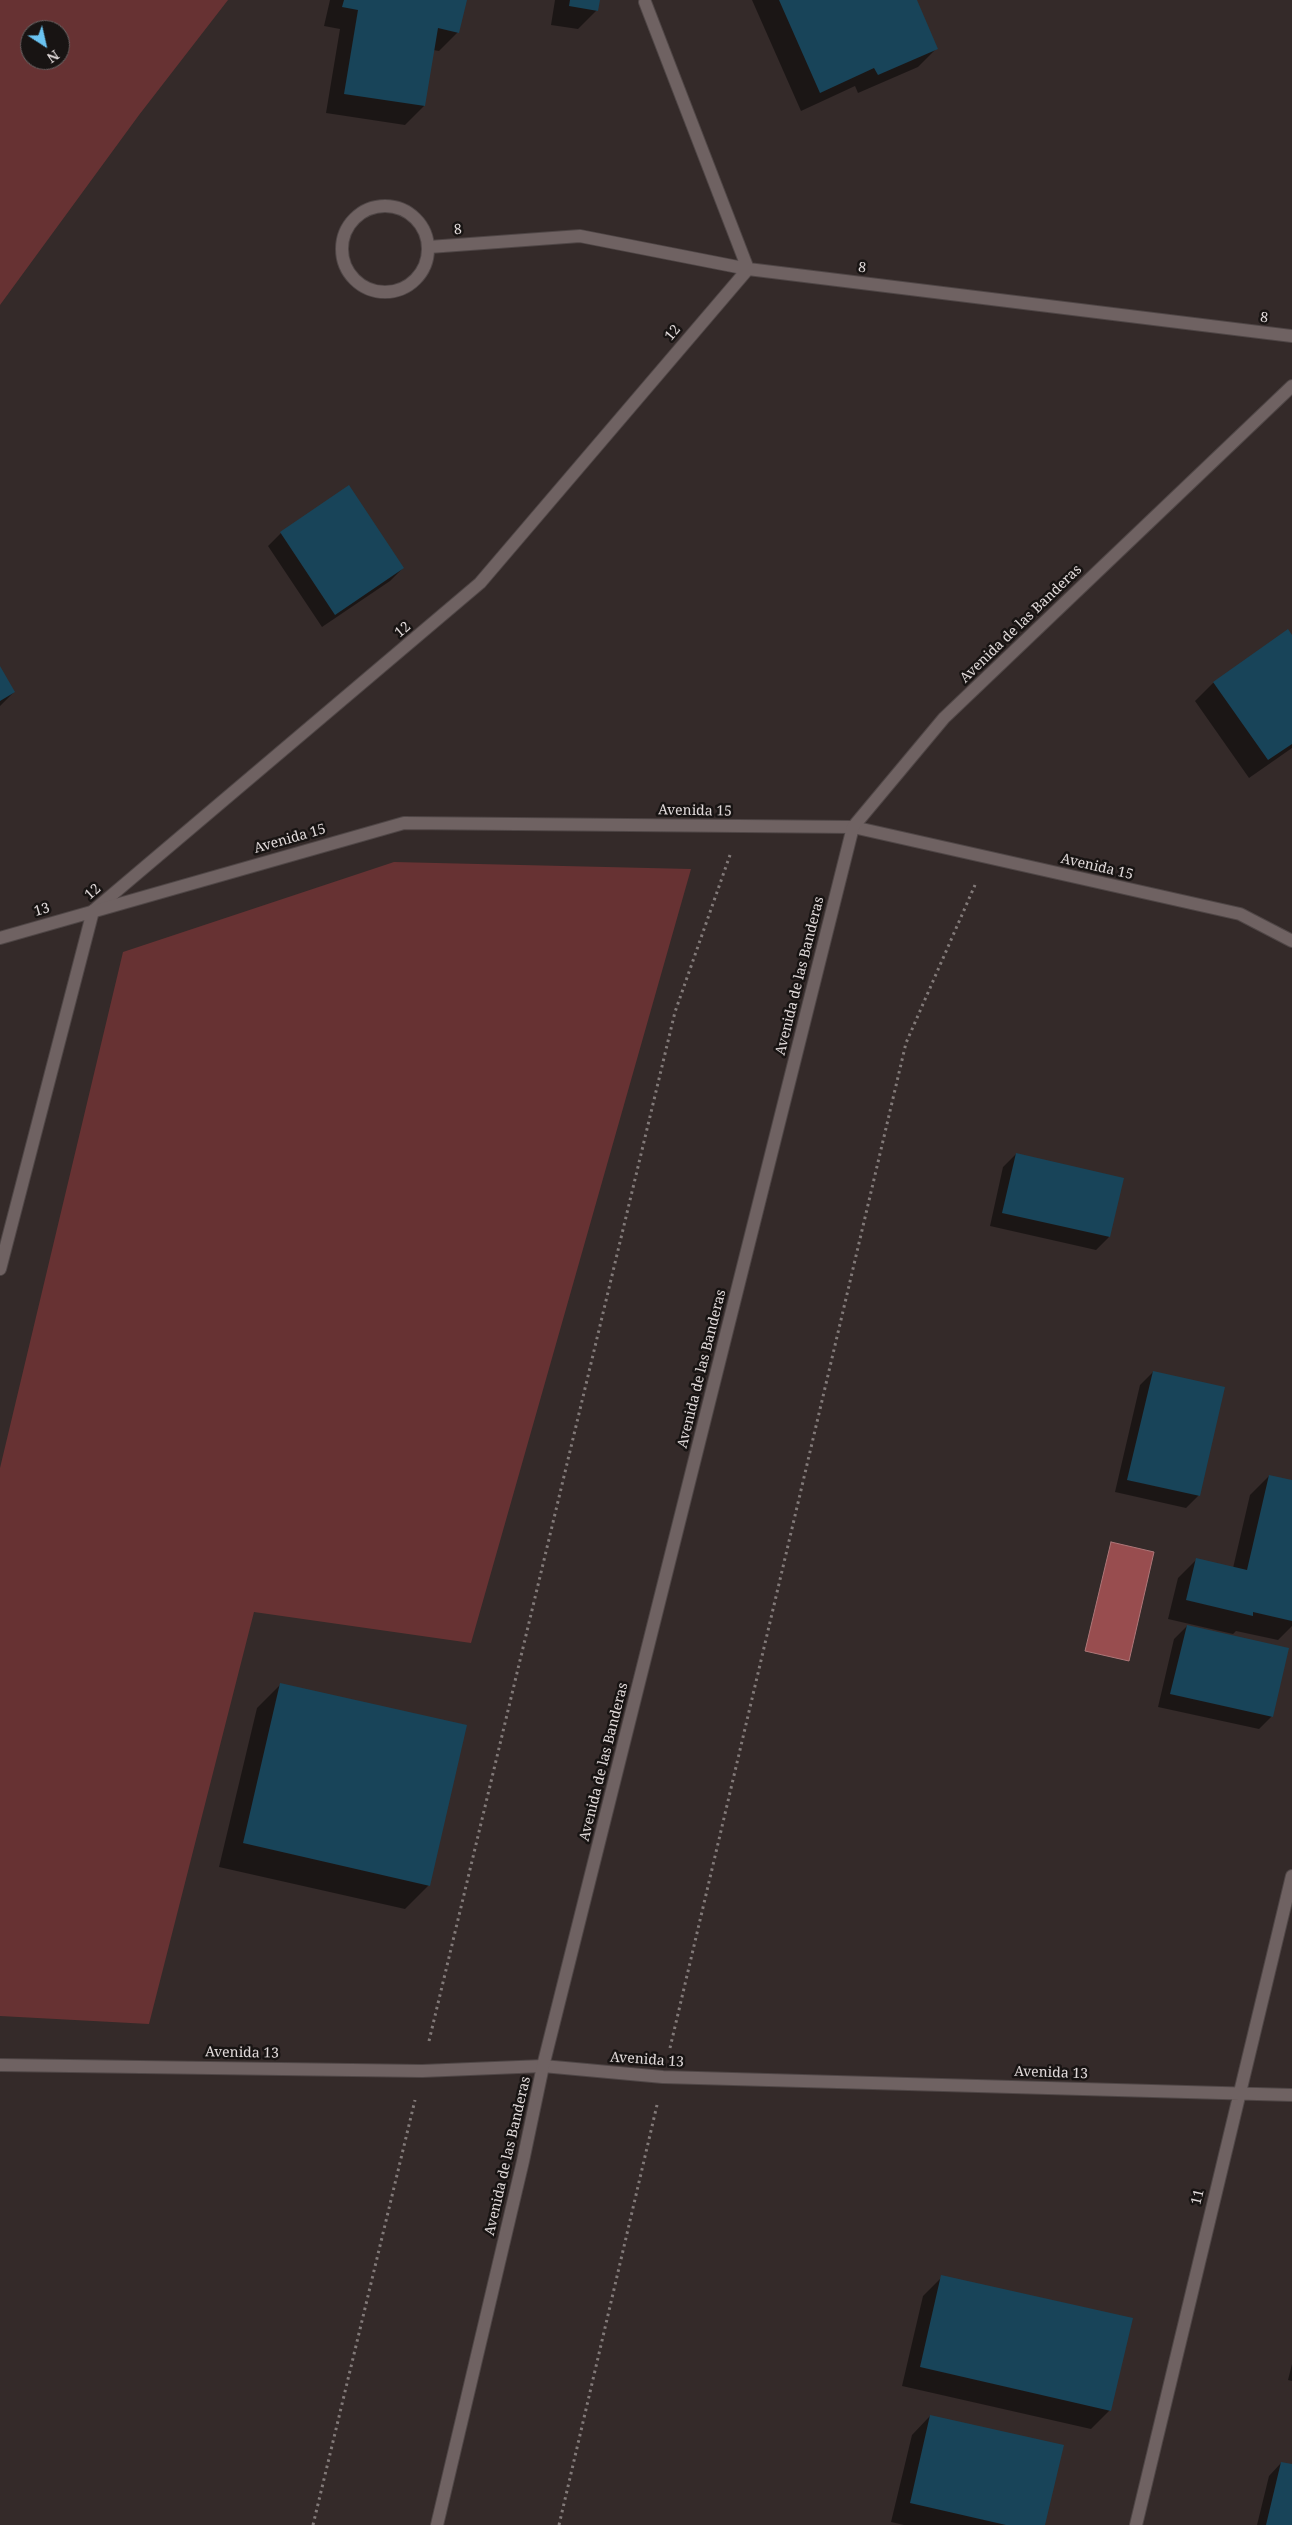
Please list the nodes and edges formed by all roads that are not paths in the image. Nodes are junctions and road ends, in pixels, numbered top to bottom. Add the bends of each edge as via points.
1 (645, 2) dead end
2 (429, 247) junction
3 (748, 269) junction
4 (1292, 336) edge
5 (1292, 386) edge
6 (853, 827) junction
7 (93, 911) junction
8 (0, 938) edge
9 (1292, 941) edge
10 (0, 1269) edge
11 (1292, 1876) edge
12 (0, 2065) edge
13 (543, 2066) junction
14 (1238, 2094) junction
15 (1292, 2095) edge
16 (437, 2525) edge
17 (1136, 2525) edge

1 - 3 street
2 - 2 street via 422,226 406,210 391,206 363,212 353,221 342,245 343,259 356,282 381,293 409,286 420,276 427,262
2 - 3 street, 8 via 580,236
3 - 4 street, 8
3 - 7 street, 12 via 480,583
5 - 6 street, Avenida de las Banderas via 944,718
6 - 7 street, Avenida 15 via 404,822
6 - 9 street, Avenida 15 via 1240,914
6 - 13 street, Avenida de las Banderas
7 - 8 street, 13
7 - 10 street, 12
11 - 14 street, 11
12 - 13 street, Avenida 13 via 422,2071
13 - 14 street, Avenida 13 via 663,2077
13 - 16 street, Avenida de las Banderas
14 - 15 street, Avenida 13
14 - 17 street, 11

